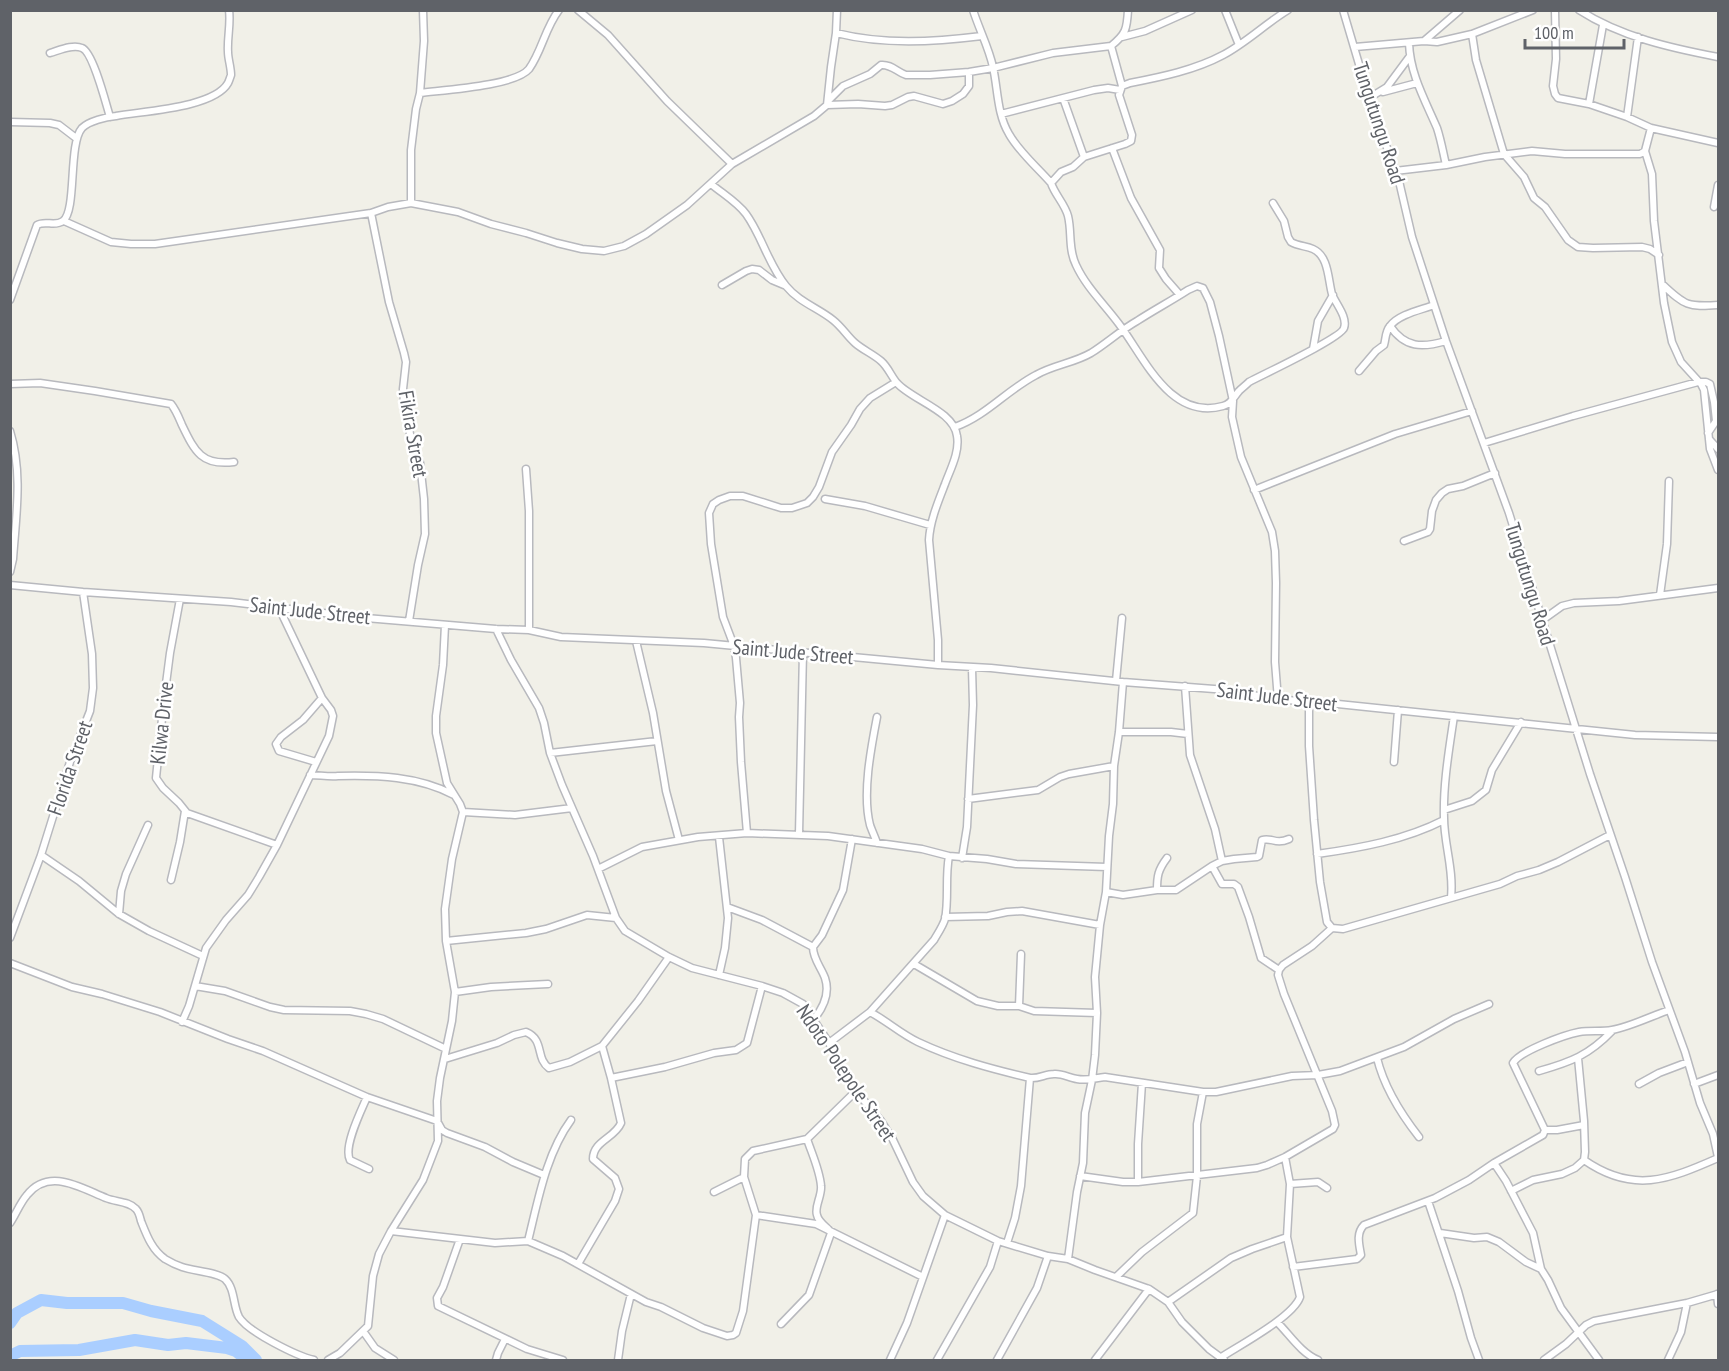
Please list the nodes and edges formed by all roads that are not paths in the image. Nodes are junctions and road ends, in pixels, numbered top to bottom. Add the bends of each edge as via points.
1 (423, 10) edge
2 (559, 10) edge
3 (578, 10) edge
4 (837, 10) edge
5 (973, 10) edge
6 (1128, 10) edge
7 (1192, 10) edge
8 (1225, 10) edge
9 (1288, 10) edge
10 (1343, 10) edge
11 (1460, 10) edge
12 (1533, 10) edge
13 (1555, 10) edge
14 (1579, 10) edge
15 (231, 12) edge
16 (1603, 25) junction
17 (836, 33) junction
18 (1472, 34) junction
19 (982, 36) junction
20 (1122, 37) junction
21 (1638, 37) junction
22 (1424, 41) junction
23 (1409, 43) junction
24 (1239, 45) junction
25 (1111, 46) junction
26 (1355, 47) junction
27 (51, 53) dead end
28 (1410, 56) junction
29 (1719, 57) edge
30 (993, 68) junction
31 (969, 72) junction
32 (1417, 83) junction
33 (1121, 88) junction
34 (420, 93) junction
35 (1379, 93) junction
36 (1063, 98) junction
37 (1369, 98) junction
38 (828, 102) junction
39 (1589, 104) junction
40 (1001, 114) junction
41 (110, 117) junction
42 (1627, 117) junction
43 (10, 122) edge
44 (1651, 128) junction
45 (76, 138) junction
46 (1719, 143) edge
47 (1112, 148) junction
48 (1645, 151) junction
49 (1503, 154) junction
50 (1084, 157) junction
51 (732, 164) junction
52 (1446, 165) junction
53 (1395, 171) junction
54 (1051, 183) junction
55 (711, 184) junction
56 (1719, 185) edge
57 (411, 203) junction
58 (1273, 203) dead end
59 (1714, 207) dead end
60 (371, 213) junction
61 (64, 221) junction
62 (1659, 255) junction
63 (1662, 284) junction
64 (722, 285) dead end
65 (785, 285) junction
66 (1180, 295) junction
67 (1333, 295) junction
68 (10, 300) edge
69 (1434, 304) junction
70 (1719, 305) edge
71 (1390, 326) junction
72 (1124, 330) junction
73 (1446, 341) junction
74 (1313, 349) junction
75 (1359, 371) dead end
76 (896, 382) junction
77 (1698, 382) junction
78 (10, 384) edge
79 (1233, 401) junction
80 (1472, 411) junction
81 (955, 428) junction
82 (10, 431) edge
83 (1708, 435) junction
84 (1484, 443) junction
85 (1719, 448) edge
86 (234, 462) dead end
87 (526, 469) dead end
88 (1719, 470) edge
89 (1495, 473) junction
90 (1669, 482) dead end
91 (1254, 490) junction
92 (825, 499) dead end
93 (930, 525) junction
94 (1404, 541) dead end
95 (10, 572) edge
96 (10, 585) edge
97 (1719, 588) edge
98 (82, 592) junction
99 (1660, 595) junction
100 (180, 599) junction
101 (279, 608) junction
102 (1122, 618) dead end
103 (409, 621) junction
104 (1541, 621) junction
105 (446, 625) junction
106 (496, 629) junction
107 (530, 630) junction
108 (636, 641) junction
109 (734, 646) junction
110 (803, 652) junction
111 (938, 665) junction
112 (972, 668) junction
113 (1116, 681) junction
114 (1124, 682) junction
115 (1185, 686) junction
116 (322, 698) junction
117 (1278, 700) junction
118 (1309, 701) junction
119 (1398, 710) junction
120 (1454, 716) junction
121 (877, 717) dead end
122 (1521, 722) junction
123 (1576, 729) junction
124 (1119, 732) junction
125 (1188, 734) junction
126 (1719, 737) edge
127 (657, 741) junction
128 (550, 753) junction
129 (316, 762) junction
130 (1394, 762) dead end
131 (1114, 766) junction
132 (310, 775) junction
133 (454, 795) junction
134 (968, 799) junction
135 (572, 808) junction
136 (1444, 810) junction
137 (184, 811) junction
138 (463, 812) junction
139 (1444, 820) junction
140 (148, 825) dead end
141 (747, 833) junction
142 (799, 834) junction
143 (1610, 835) junction
144 (719, 837) junction
145 (852, 839) junction
146 (1289, 839) dead end
147 (679, 840) junction
148 (877, 843) junction
149 (276, 845) junction
150 (1317, 854) junction
151 (41, 855) junction
152 (949, 856) junction
153 (962, 858) junction
154 (1167, 858) dead end
155 (1222, 861) junction
156 (1212, 866) junction
157 (1107, 867) junction
158 (598, 869) junction
159 (171, 880) dead end
160 (1158, 890) junction
161 (1106, 892) junction
162 (1451, 897) junction
163 (727, 907) junction
164 (119, 914) junction
165 (945, 917) junction
166 (616, 918) junction
167 (1100, 925) junction
168 (1332, 928) junction
169 (10, 938) edge
170 (446, 941) junction
171 (813, 947) junction
172 (1021, 954) dead end
173 (203, 956) junction
174 (669, 957) junction
175 (10, 963) edge
176 (914, 964) junction
177 (1279, 970) junction
178 (720, 975) junction
179 (548, 984) dead end
180 (195, 986) junction
181 (762, 986) junction
182 (455, 992) junction
183 (1489, 1004) dead end
184 (1019, 1006) junction
185 (1669, 1010) junction
186 (870, 1012) junction
187 (1097, 1013) junction
188 (814, 1019) junction
189 (183, 1022) junction
190 (1612, 1030) junction
191 (829, 1044) junction
192 (602, 1046) junction
193 (446, 1049) junction
194 (1377, 1058) junction
195 (1578, 1058) junction
196 (445, 1059) junction
197 (1688, 1062) junction
198 (1539, 1071) dead end
199 (1318, 1075) junction
200 (1719, 1075) edge
201 (611, 1077) junction
202 (1030, 1078) junction
203 (1092, 1080) junction
204 (1142, 1083) junction
205 (1639, 1083) dead end
206 (1694, 1084) junction
207 (856, 1091) junction
208 (1203, 1092) junction
209 (367, 1097) junction
210 (571, 1120) dead end
211 (437, 1121) junction
212 (1584, 1125) junction
213 (1545, 1130) junction
214 (1716, 1134) edge
215 (1419, 1137) dead end
216 (807, 1139) junction
217 (1285, 1156) junction
218 (1719, 1158) edge
219 (1584, 1160) junction
220 (1494, 1163) junction
221 (369, 1169) dead end
222 (544, 1175) junction
223 (1080, 1176) junction
224 (1197, 1176) junction
225 (744, 1177) junction
226 (1138, 1182) junction
227 (1290, 1184) junction
228 (1327, 1188) dead end
229 (1511, 1191) junction
230 (714, 1192) dead end
231 (1428, 1201) junction
232 (756, 1215) junction
233 (945, 1215) junction
234 (10, 1223) edge
235 (391, 1231) junction
236 (1440, 1233) junction
237 (834, 1234) junction
238 (1287, 1237) junction
239 (460, 1239) junction
240 (528, 1241) junction
241 (998, 1241) junction
242 (1007, 1243) junction
243 (1048, 1256) junction
244 (1068, 1258) junction
245 (578, 1264) junction
246 (1293, 1267) junction
247 (1541, 1269) junction
248 (923, 1276) junction
249 (1116, 1277) junction
250 (1149, 1288) junction
251 (631, 1294) junction
252 (1718, 1294) edge
253 (1168, 1302) junction
254 (1687, 1303) junction
255 (1719, 1304) edge
256 (1277, 1322) junction
257 (781, 1324) dead end
258 (363, 1331) junction
259 (1577, 1332) junction
260 (505, 1340) junction
261 (1222, 1359) edge
262 (314, 1360) edge
263 (328, 1360) edge
264 (394, 1360) edge
265 (496, 1360) edge
266 (563, 1360) edge
267 (618, 1360) edge
268 (890, 1360) edge
269 (937, 1360) edge
270 (997, 1360) edge
271 (1095, 1360) edge
272 (1318, 1360) edge
273 (1479, 1360) edge
274 (1544, 1360) edge
275 (1599, 1360) edge
276 (1668, 1360) edge

1 - 34 street
2 - 34 street via 534,60 521,76
3 - 51 street via 608,35 667,101
4 - 17 street
5 - 19 street
6 - 20 street
7 - 20 street via 1145,32
8 - 24 street
9 - 24 street
10 - 26 street, Tungutungu Road
11 - 22 street
12 - 18 street
13 - 39 street via 1555,94
14 - 16 street
15 - 41 street via 231,75 221,91 178,108
16 - 21 street
16 - 39 street
17 - 19 street via 879,41
17 - 38 street
18 - 22 street
18 - 49 street
19 - 30 street
20 - 25 street
21 - 29 street
21 - 42 street
22 - 23 street
23 - 26 street
23 - 28 street
24 - 33 street via 1201,65 1130,82
25 - 30 street via 1053,53
25 - 33 street
26 - 37 street, Tungutungu Road
27 - 41 street via 68,48 86,50
28 - 32 street
28 - 35 street
30 - 31 street
30 - 40 street
31 - 38 street via 906,75 881,65 843,86
31 - 38 street via 969,86 963,94 943,104 914,96 885,106
32 - 35 street
32 - 52 street via 1439,135
33 - 36 street
33 - 47 street via 1121,105 1132,135 1131,141
34 - 57 street via 411,150
35 - 37 street
36 - 40 street
36 - 50 street
37 - 53 street, Tungutungu Road
38 - 51 street via 814,116
39 - 42 street
40 - 54 street via 1008,134
41 - 45 street via 88,124
42 - 44 street
43 - 45 street via 59,125
44 - 46 street
44 - 48 street
45 - 61 street
47 - 50 street
47 - 66 street via 1131,198 1160,250 1159,268
48 - 49 street via 1634,155 1532,151
48 - 62 street via 1652,174
49 - 52 street
49 - 62 street via 1572,244 1593,248 1642,247
50 - 54 street
51 - 55 street
52 - 53 street
53 - 69 street, Tungutungu Road
54 - 72 street via 1067,212 1070,249 1076,265
55 - 57 street via 646,234 604,251 556,243 458,212
55 - 65 street via 741,207
56 - 59 street
57 - 60 street
58 - 67 street via 1291,242 1314,249 1324,260
60 - 61 street via 147,244 111,242
60 - 103 street, Fikira Street via 406,362 404,403 420,463 424,499 425,534
61 - 68 street via 36,225
62 - 63 street
63 - 70 street via 1686,304
63 - 77 street via 1676,354
64 - 65 street via 752,269
65 - 76 street via 839,324 856,345 882,361
66 - 72 street
66 - 79 street via 1197,286 1207,294
67 - 74 street via 1318,321
67 - 74 street via 1344,328 1341,334
69 - 71 street
69 - 73 street, Tungutungu Road
71 - 73 street via 1396,335 1413,345
71 - 75 street via 1384,345
72 - 79 street via 1152,374 1172,395 1199,407 1225,406
72 - 81 street via 1092,352 1024,381 982,414
73 - 80 street, Tungutungu Road
74 - 79 street via 1250,382
76 - 81 street
76 - 109 street via 860,409 832,452 819,487 807,503 781,508 730,496 713,504 709,519 712,553 723,617
77 - 83 street via 1710,384 1714,402 1716,421
77 - 84 street
78 - 86 street via 40,383 171,404 186,434 205,459 218,464
79 - 91 street via 1236,438
80 - 84 street, Tungutungu Road
80 - 91 street via 1395,434
81 - 93 street via 956,451
82 - 95 street via 18,475
83 - 85 street
83 - 88 street
84 - 89 street, Tungutungu Road
87 - 107 street
89 - 94 street via 1442,493 1432,511 1430,529
89 - 104 street, Tungutungu Road
90 - 99 street
91 - 117 street via 1269,521 1275,551
92 - 93 street
93 - 111 street
96 - 98 street, Saint Jude Street
97 - 99 street
98 - 100 street, Saint Jude Street
98 - 151 street, Florida Street via 92,654 90,711
99 - 104 street via 1574,603 1562,606
100 - 101 street, Saint Jude Street
100 - 137 street, Kilwa Drive via 156,773 158,783
101 - 103 street, Saint Jude Street
101 - 116 street
102 - 113 street
103 - 105 street, Saint Jude Street
104 - 123 street, Tungutungu Road
105 - 106 street, Saint Jude Street
105 - 133 street via 436,733 447,783
106 - 107 street, Saint Jude Street
106 - 128 street, Ndoto Polepole Street via 539,708
107 - 108 street, Saint Jude Street via 561,638
108 - 109 street, Saint Jude Street
108 - 127 street
109 - 110 street, Saint Jude Street
109 - 141 street
110 - 111 street, Saint Jude Street
110 - 142 street
111 - 112 street, Saint Jude Street
112 - 113 street, Saint Jude Street
112 - 134 street
113 - 114 street, Saint Jude Street
114 - 115 street, Saint Jude Street
114 - 124 street
115 - 117 street, Saint Jude Street
115 - 125 street
116 - 129 street via 331,710 332,724
116 - 129 street via 276,744 279,751
117 - 118 street, Saint Jude Street
118 - 119 street, Saint Jude Street
118 - 150 street
119 - 120 street, Saint Jude Street
119 - 130 street
120 - 122 street, Saint Jude Street
120 - 136 street
121 - 148 street via 869,758 868,812
122 - 123 street, Saint Jude Street
122 - 136 street via 1481,796
123 - 126 street, Saint Jude Street
123 - 143 street, Tungutungu Road
124 - 125 street
124 - 131 street
125 - 155 street via 1190,755
127 - 128 street
127 - 147 street
128 - 135 street, Ndoto Polepole Street
129 - 132 street
131 - 134 street via 1069,774 1038,790
131 - 157 street
132 - 133 street via 392,777 425,782
132 - 149 street
133 - 138 street
134 - 153 street
135 - 138 street via 515,815
135 - 158 street, Ndoto Polepole Street
136 - 139 street
137 - 149 street, Kilwa Drive
137 - 159 street
138 - 170 street via 445,909
139 - 150 street via 1381,842
139 - 162 street
140 - 164 street via 126,874
141 - 142 street
141 - 144 street
142 - 145 street
143 - 162 street via 1539,870
143 - 185 street, Tungutungu Road
144 - 147 street
144 - 163 street
145 - 148 street
145 - 171 street via 843,890
146 - 155 street via 1280,843 1266,839 1261,842 1257,858
147 - 158 street via 642,847
148 - 152 street
149 - 173 street via 248,895 212,938
150 - 168 street via 1327,922
151 - 164 street
151 - 169 street, Florida Street
152 - 153 street
152 - 165 street
153 - 157 street
154 - 160 street via 1157,874
155 - 156 street
156 - 160 street via 1176,890
156 - 177 street via 1222,884 1238,887 1261,958
157 - 161 street
158 - 166 street, Ndoto Polepole Street
160 - 161 street
161 - 167 street
162 - 168 street via 1343,929
163 - 171 street
163 - 178 street via 728,928
164 - 173 street
165 - 167 street via 1022,911
165 - 176 street via 934,940
166 - 170 street via 586,915 526,933
166 - 174 street, Ndoto Polepole Street via 625,931
167 - 187 street via 1095,977
168 - 177 street
170 - 182 street
171 - 188 street via 826,984 823,1008
172 - 184 street
173 - 180 street
174 - 178 street, Ndoto Polepole Street
174 - 192 street
175 - 189 street
176 - 184 street via 977,1002
176 - 186 street
177 - 199 street via 1284,994
178 - 181 street, Ndoto Polepole Street
179 - 182 street
180 - 189 street
180 - 193 street via 277,1008 366,1014
181 - 188 street, Ndoto Polepole Street via 803,1004
181 - 201 street via 745,1046
182 - 193 street
183 - 194 street
184 - 187 street via 1034,1011
185 - 190 street
185 - 197 street, Tungutungu Road
186 - 191 street
186 - 202 street via 932,1048
187 - 203 street
188 - 191 street, Ndoto Polepole Street
189 - 209 street via 263,1051
190 - 195 street
190 - 213 street via 1558,1037 1515,1059 1513,1063
191 - 207 street, Ndoto Polepole Street
192 - 196 street via 549,1068 543,1062 536,1039 526,1032
192 - 201 street
193 - 196 street
194 - 199 street
194 - 215 street via 1401,1113
195 - 198 street
195 - 212 street
196 - 211 street
197 - 205 street
197 - 206 street, Tungutungu Road
199 - 208 street
199 - 217 street via 1335,1125
200 - 206 street
201 - 245 street via 621,1123 602,1140 593,1160 615,1178 619,1189
202 - 203 street via 1052,1073
202 - 242 street via 1021,1186
203 - 204 street via 1105,1077
203 - 223 street via 1084,1113
204 - 208 street
204 - 226 street
206 - 214 street, Tungutungu Road
207 - 216 street
207 - 233 street, Ndoto Polepole Street via 881,1121 923,1196
208 - 224 street via 1197,1124
209 - 211 street
209 - 221 street via 348,1158
210 - 222 street
211 - 222 street via 447,1133
211 - 235 street via 438,1141 423,1180
212 - 213 street
212 - 219 street
213 - 220 street via 1543,1135
214 - 218 street, Tungutungu Road
216 - 225 street via 749,1154
216 - 237 street via 821,1187 816,1214
217 - 224 street via 1257,1168
217 - 227 street
218 - 219 street via 1672,1177 1640,1181 1620,1179
219 - 229 street via 1562,1174 1533,1180
220 - 229 street
220 - 231 street
222 - 240 street
223 - 226 street
223 - 244 street
224 - 226 street
224 - 249 street via 1193,1213
225 - 230 street
225 - 232 street
227 - 228 street via 1318,1182
227 - 238 street
229 - 247 street via 1533,1233
231 - 236 street
231 - 246 street via 1364,1225 1359,1234 1361,1255 1357,1259
232 - 237 street via 816,1224
232 - 251 street via 743,1311 733,1335 703,1328
233 - 241 street, Ndoto Polepole Street
233 - 248 street
234 - 262 street via 27,1194 50,1181 78,1185 130,1204 158,1253 181,1267 224,1278 231,1286 234,1306 244,1323 274,1343
235 - 239 street
235 - 258 street via 379,1254 368,1326
236 - 247 street via 1487,1237
236 - 273 street
237 - 248 street
237 - 257 street via 809,1295
238 - 246 street
238 - 253 street via 1231,1258
239 - 240 street
239 - 260 street via 437,1298 438,1306
240 - 245 street
241 - 242 street, Ndoto Polepole Street
241 - 269 street via 990,1267
242 - 243 street, Ndoto Polepole Street
243 - 244 street, Ndoto Polepole Street
243 - 270 street via 1037,1288
244 - 249 street, Ndoto Polepole Street
245 - 251 street
246 - 256 street via 1297,1304
247 - 259 street
248 - 268 street
249 - 250 street, Ndoto Polepole Street
250 - 253 street, Ndoto Polepole Street
250 - 271 street
251 - 267 street
252 - 254 street
252 - 255 street
253 - 261 street, Ndoto Polepole Street via 1182,1322
254 - 259 street via 1594,1321
254 - 276 street via 1681,1332
256 - 261 street
256 - 272 street via 1303,1352
258 - 263 street
258 - 264 street via 375,1348
259 - 274 street
259 - 275 street
260 - 265 street
260 - 266 street

